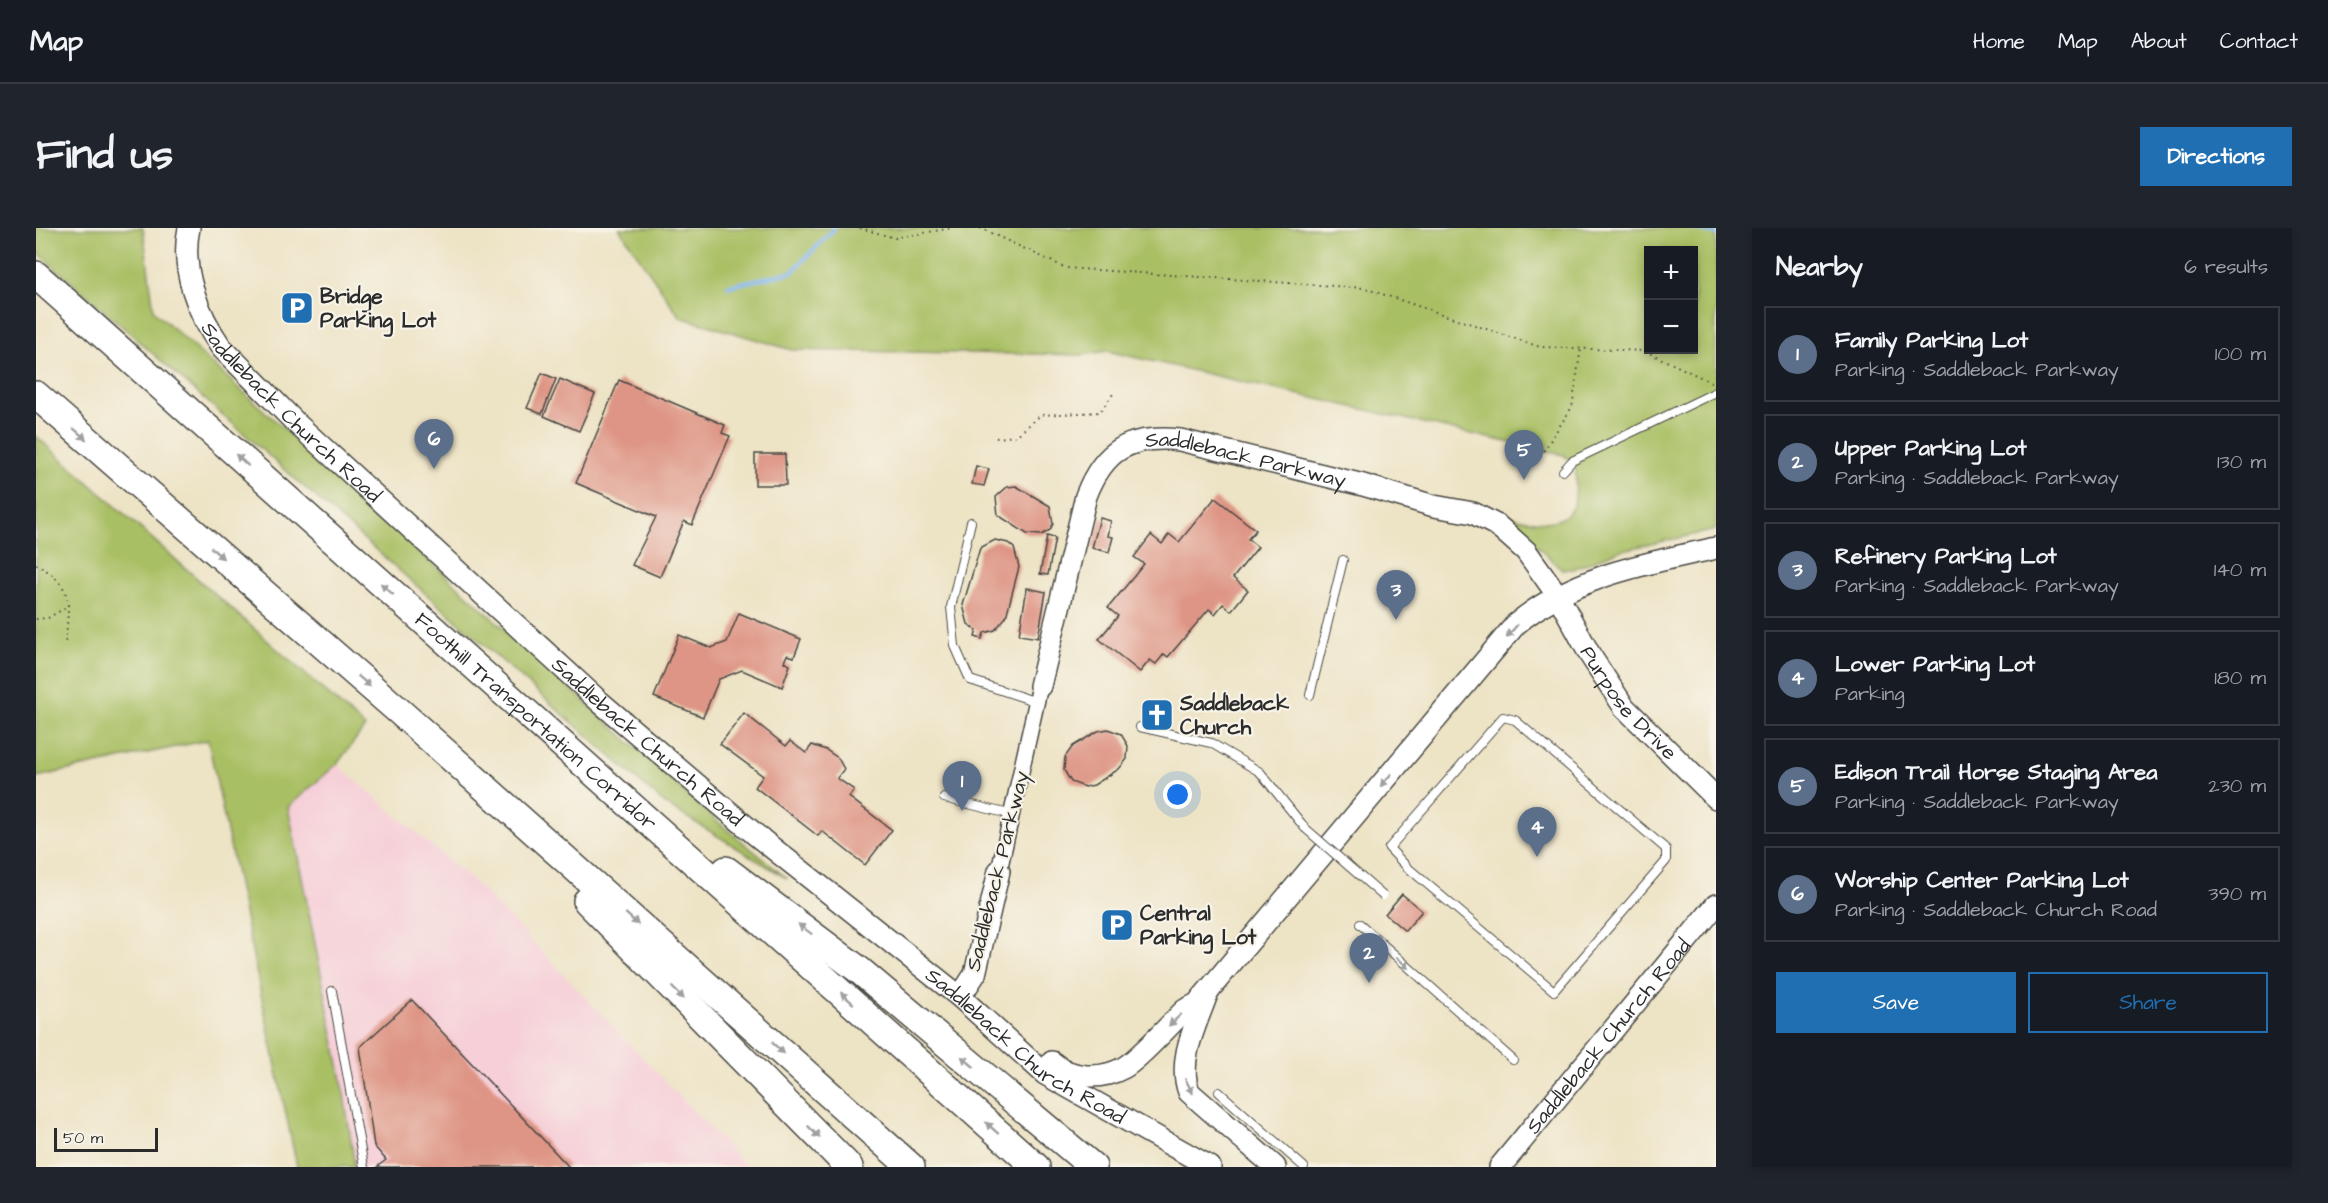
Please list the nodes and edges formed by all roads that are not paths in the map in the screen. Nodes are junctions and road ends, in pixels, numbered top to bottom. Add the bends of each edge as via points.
1 (189, 228) edge
2 (36, 275) edge
3 (1716, 392) edge
4 (36, 395) edge
5 (1563, 471) dead end
6 (971, 522) dead end
7 (1716, 548) edge
8 (1343, 560) dead end
9 (1558, 596) junction
10 (1039, 694) junction
11 (1310, 695) dead end
12 (400, 712) junction
13 (1140, 727) dead end
14 (576, 757) junction
15 (944, 798) dead end
16 (1716, 798) edge
17 (1012, 815) junction
18 (999, 871) joint
19 (1383, 896) dead end
20 (1716, 905) edge
21 (1360, 924) dead end
22 (332, 991) dead end
23 (1208, 991) junction
24 (1554, 991) joint
25 (960, 997) junction
26 (1513, 1060) dead end
27 (1219, 1092) dead end
28 (364, 1167) edge
29 (849, 1167) edge
30 (911, 1167) edge
31 (1036, 1167) edge
32 (1093, 1167) edge
33 (1210, 1167) edge
34 (1275, 1167) edge
35 (1304, 1167) edge
36 (1500, 1167) edge

1 - 25 main road, Saddleback Church Road via 188,267 206,325 221,347 296,423 600,702 756,836
14 -> 2 highway, Foothill Transportation Corridor
3 - 5 lane via 1572,461
4 -> 12 highway
6 - 10 lane via 951,607 955,646 970,680
7 - 9 main road, Saddleback Parkway via 1635,566 1577,585
8 - 11 lane
9 - 10 main road, Saddleback Parkway via 1527,550 1498,526 1473,513 1180,440 1130,442 1107,459 1093,476
9 - 16 main road, Purpose Drive via 1590,656 1624,707
9 -> 23 main road, Saddleback Parkway via 1536,607 1516,624
10 - 17 street, Saddleback Parkway
12 -> 29 highway
12 -> 30 highway
13 - 19 lane, bridge via 1211,743 1260,772 1305,828
31 -> 14 highway, Foothill Transportation Corridor
32 -> 14 highway via 859,969
15 - 17 lane
17 - 18 street, Saddleback Parkway
18 - 25 main road, Saddleback Parkway via 975,974
20 - 36 main road, Saddleback Church Road
21 -> 26 lane
22 - 28 lane
23 -> 25 main road, Saddleback Parkway via 1123,1068 1100,1075 1075,1076 1057,1066 990,1008
23 -> 34 main road via 1187,1052 1184,1078 1189,1092
24 - 24 lane via 1389,848 1503,717 1515,720 1666,849 1666,861
25 - 33 main road, Saddleback Church Road via 1045,1074
27 - 35 lane

